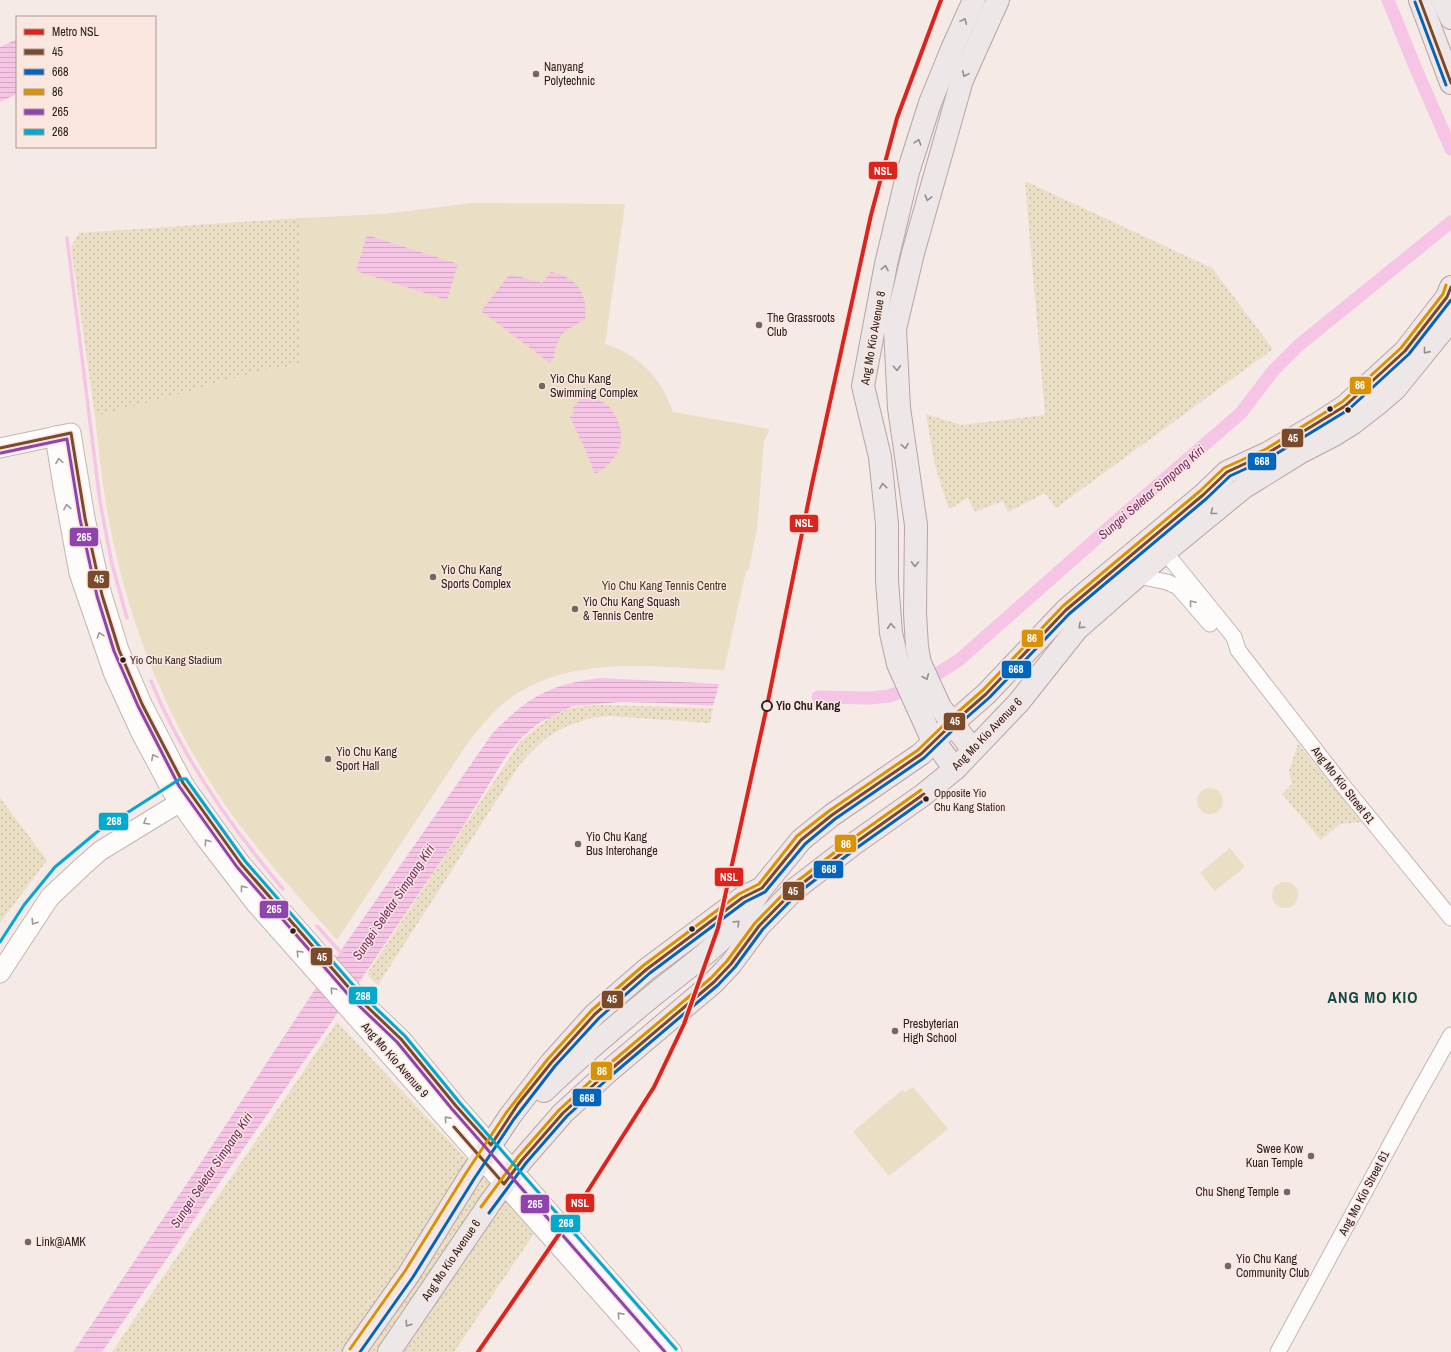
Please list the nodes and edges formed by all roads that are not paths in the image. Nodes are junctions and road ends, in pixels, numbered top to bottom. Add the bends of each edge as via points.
1 (974, 0) edge
2 (998, 0) edge
3 (1420, 0) edge
4 (1443, 0) edge
5 (1451, 18) edge
6 (1451, 83) edge
7 (1451, 287) edge
8 (1451, 320) edge
9 (0, 448) edge
10 (1165, 552) junction
11 (1138, 576) junction
12 (1238, 650) junction
13 (947, 715) junction
14 (934, 743) junction
15 (973, 750) junction
16 (955, 769) junction
17 (181, 793) junction
18 (1451, 918) edge
19 (0, 951) edge
20 (0, 973) edge
21 (1451, 1035) edge
22 (499, 1164) junction
23 (354, 1352) edge
24 (389, 1352) edge
25 (653, 1352) edge
26 (672, 1352) edge
27 (1278, 1352) edge

14 -> 1 main road, Ang Mo Kio Avenue 8 via 898,664 891,633 887,581 887,524 880,457 863,386 886,264 908,172 930,103
2 -> 13 main road, Ang Mo Kio Avenue 8 via 962,80 913,253 895,329 899,408 916,525 916,646 920,663
3 - 6 main road
4 - 5 main road
7 - 13 main road, Ang Mo Kio Avenue 6 via 1447,297 1405,351 1345,406 1268,453 1227,472 1077,600 986,694
8 -> 10 main road, Ang Mo Kio Avenue 6 via 1394,389 1380,402 1334,435 1243,488
9 - 17 street, Ang Mo Kio Avenue 9 via 63,435 102,595 119,650
10 - 11 main road, Ang Mo Kio Avenue 6
10 - 12 street, Ang Mo Kio Street 61 via 1234,637
12 -> 11 street, Ang Mo Kio Street 61 via 1227,645 1178,587
11 -> 15 main road, Ang Mo Kio Avenue 6 via 1077,629 1019,702
12 - 18 street, Ang Mo Kio Street 61 via 1349,794
13 - 14 main road, Ang Mo Kio Avenue 6
13 - 15 main road, Ang Mo Kio Avenue 8
14 - 16 main road, Ang Mo Kio Avenue 8
22 -> 14 main road, Ang Mo Kio Avenue 6 via 518,1104 595,1014 647,969 742,898 762,888 805,836
15 - 16 main road, Ang Mo Kio Avenue 6
16 - 22 main road, Ang Mo Kio Avenue 6 via 795,888 759,926 714,982 590,1087 563,1114
17 - 19 street via 100,836 58,872 28,908
17 -> 20 street via 100,851 50,897
17 - 22 street, Ang Mo Kio Avenue 9 via 321,966
21 - 27 street, Ang Mo Kio Street 61
22 - 23 main road, Ang Mo Kio Avenue 6 via 409,1274
22 -> 24 main road, Ang Mo Kio Avenue 6
25 -> 22 street, Ang Mo Kio Avenue 9 via 520,1203
22 - 26 street, Ang Mo Kio Avenue 9

